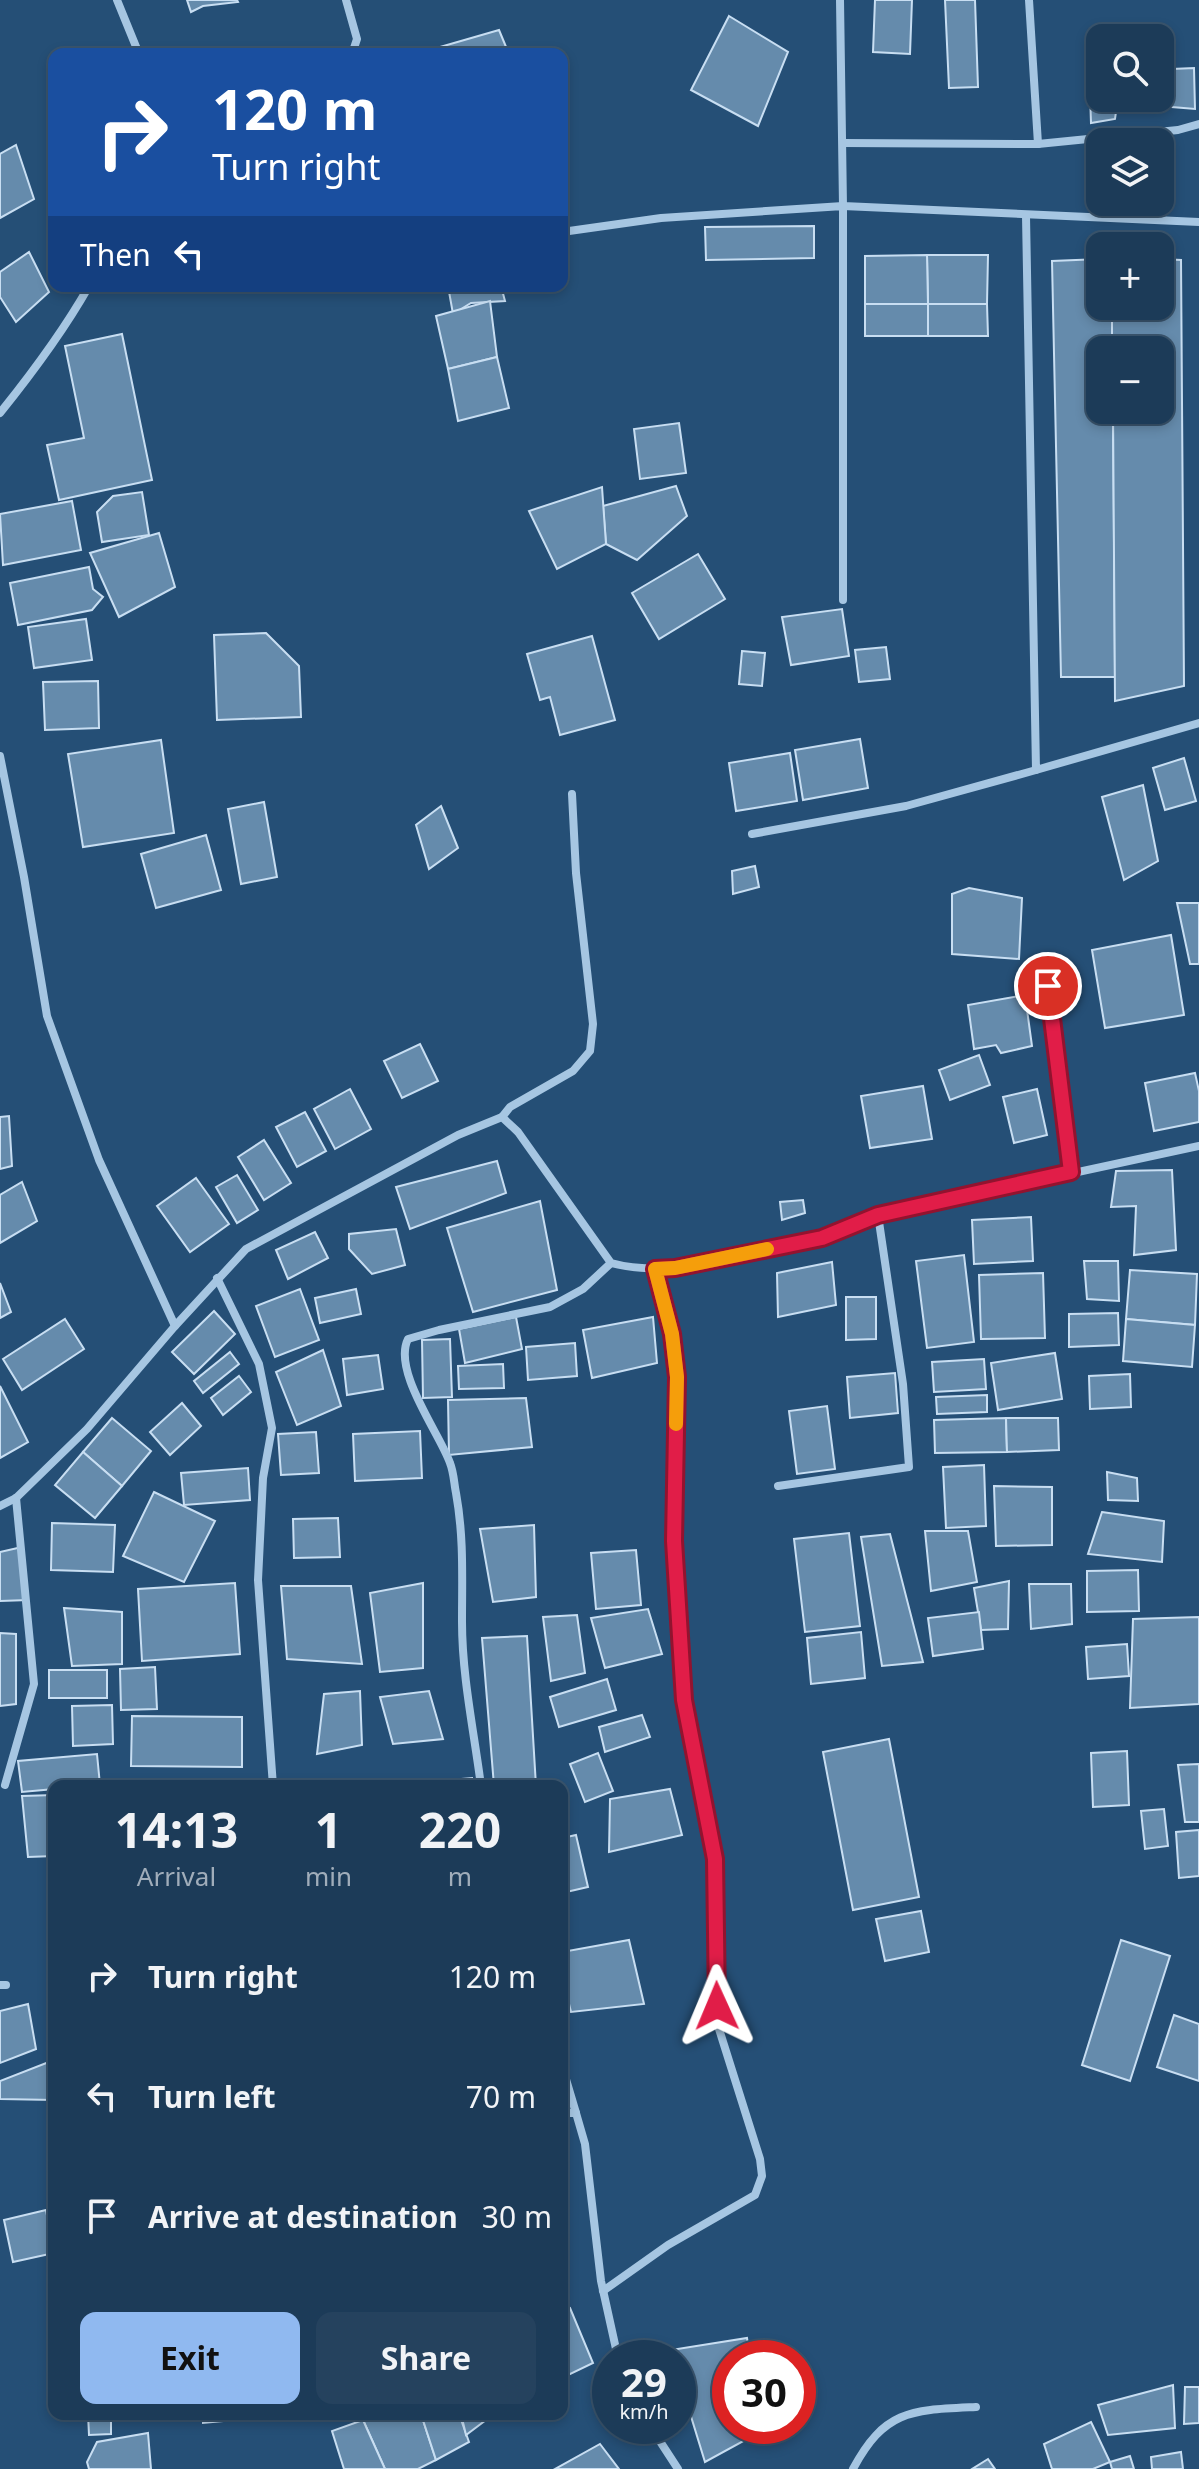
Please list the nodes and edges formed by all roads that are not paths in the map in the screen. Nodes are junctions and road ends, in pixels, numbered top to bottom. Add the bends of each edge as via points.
1 (117, 0) edge
2 (346, 0) edge
3 (840, 0) edge
4 (1029, 0) edge
5 (137, 48) edge
6 (354, 48) edge
7 (1199, 124) edge
8 (843, 143) junction
9 (1038, 144) junction
10 (843, 206) junction
11 (1026, 216) junction
12 (1199, 222) edge
13 (568, 231) edge
14 (85, 292) edge
15 (0, 413) edge
16 (843, 600) dead end
17 (1199, 723) edge
18 (0, 756) edge
19 (1036, 770) junction
20 (572, 794) dead end
21 (752, 834) dead end
22 (1044, 956) dead end
23 (502, 1117) junction
24 (1199, 1146) edge
25 (1071, 1172) junction
26 (878, 1215) junction
27 (611, 1263) junction
28 (655, 1269) junction
29 (217, 1278) junction
30 (175, 1326) junction
31 (778, 1486) dead end
32 (16, 1498) junction
33 (0, 1506) edge
34 (273, 1780) edge
35 (480, 1780) edge
36 (5, 1785) dead end
37 (568, 2086) edge
38 (568, 2113) edge
39 (576, 2113) junction
40 (603, 2291) junction
41 (614, 2340) edge
42 (976, 2407) dead end
43 (662, 2444) edge
44 (678, 2469) edge
45 (853, 2469) edge

1 - 5 street
2 - 6 street via 357,39
3 - 8 street
4 - 9 street
7 - 9 street
8 - 9 street
8 - 10 street
10 - 11 street
10 - 13 street via 661,218
10 - 16 street
11 - 12 street
11 - 19 street
14 - 15 street via 51,348
17 - 19 street
18 - 30 street via 47,1016 99,1160
19 - 21 street via 906,806
20 - 23 street via 593,1024 590,1051 573,1071 510,1107
22 - 25 street
23 - 27 street
23 - 29 street via 458,1135 246,1249
24 - 25 street
25 - 26 street
26 - 28 street via 822,1238
26 - 31 street via 903,1384 909,1467
27 - 28 street
27 - 35 street via 583,1289 550,1307 439,1330 408,1339 404,1347 413,1389 451,1466 463,1545 466,1677
28 - 40 street via 677,1377 674,1541 684,1700 715,1859 719,2029 762,2176 755,2195 668,2245
29 - 30 street
29 - 34 street via 259,1364 272,1428 263,1478 258,1580
30 - 32 street via 87,1429
32 - 33 street
32 - 36 street via 34,1684
37 - 39 street
38 - 39 street
39 - 40 street via 585,2144
40 - 41 street
42 - 45 street via 913,2412 885,2425
43 - 44 street

